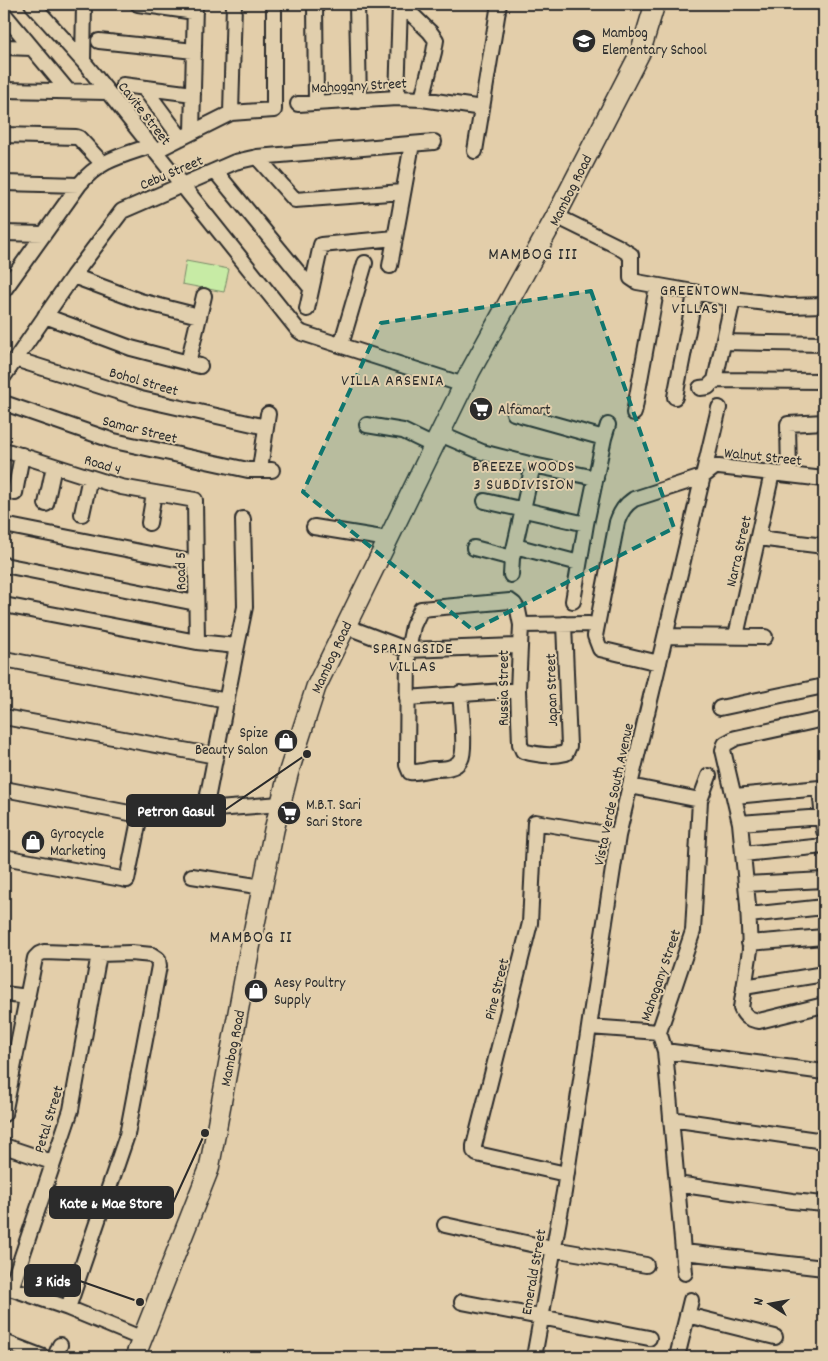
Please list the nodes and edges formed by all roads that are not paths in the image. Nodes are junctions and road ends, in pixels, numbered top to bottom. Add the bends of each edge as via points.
1 (32, 4) edge
2 (138, 4) edge
3 (234, 4) edge
4 (274, 4) edge
5 (315, 4) edge
6 (357, 4) edge
7 (401, 4) edge
8 (499, 4) edge
9 (656, 4) edge
10 (81, 7) edge
11 (195, 8) edge
12 (4, 14) edge
13 (99, 41) dead end
14 (4, 47) edge
15 (32, 48) junction
16 (194, 51) junction
17 (83, 61) junction
18 (123, 85) dead end
19 (144, 88) junction
20 (4, 90) edge
21 (68, 92) junction
22 (107, 92) junction
23 (193, 94) junction
24 (397, 98) junction
25 (422, 99) junction
26 (359, 101) junction
27 (316, 103) junction
28 (298, 104) dead end
29 (482, 108) junction
30 (231, 113) junction
31 (4, 134) edge
32 (186, 135) junction
33 (434, 142) dead end
34 (412, 144) junction
35 (156, 147) junction
36 (474, 151) dead end
37 (257, 157) junction
38 (102, 163) junction
39 (215, 171) junction
40 (4, 182) edge
41 (78, 185) junction
42 (181, 186) junction
43 (403, 192) junction
44 (556, 216) junction
45 (4, 233) edge
46 (43, 234) junction
47 (395, 238) junction
48 (365, 263) dead end
49 (390, 266) dead end
50 (73, 276) junction
51 (6, 283) edge
52 (657, 286) junction
53 (312, 288) junction
54 (695, 294) junction
55 (204, 296) dead end
56 (733, 299) junction
57 (824, 305) edge
58 (307, 309) dead end
59 (45, 316) junction
60 (199, 316) junction
61 (724, 342) junction
62 (824, 344) edge
63 (341, 345) junction
64 (15, 359) junction
65 (4, 376) edge
66 (715, 380) junction
67 (824, 381) edge
68 (464, 385) junction
69 (700, 388) dead end
70 (675, 397) dead end
71 (4, 403) edge
72 (719, 408) dead end
73 (514, 413) dead end
74 (634, 414) dead end
75 (824, 422) edge
76 (367, 425) dead end
77 (437, 440) junction
78 (4, 450) edge
79 (22, 455) junction
80 (533, 465) junction
81 (54, 466) junction
82 (266, 470) joint
83 (772, 473) junction
84 (789, 475) junction
85 (702, 477) junction
86 (90, 478) junction
87 (596, 478) junction
88 (824, 478) edge
89 (154, 493) junction
90 (15, 494) dead end
91 (195, 500) joint
92 (485, 501) dead end
93 (46, 504) dead end
94 (523, 511) junction
95 (82, 514) dead end
96 (243, 519) dead end
97 (148, 523) dead end
98 (586, 524) junction
99 (4, 525) edge
100 (314, 527) dead end
101 (758, 538) junction
102 (388, 539) junction
103 (824, 546) edge
104 (474, 548) dead end
105 (514, 552) junction
106 (196, 563) junction
107 (579, 563) junction
108 (4, 565) edge
109 (511, 575) dead end
110 (573, 600) dead end
111 (196, 603) junction
112 (4, 605) edge
113 (564, 624) junction
114 (589, 624) dead end
115 (521, 625) junction
116 (345, 626) junction
117 (665, 636) junction
118 (736, 636) junction
119 (765, 637) dead end
120 (197, 642) junction
121 (237, 646) junction
122 (519, 646) junction
123 (408, 650) junction
124 (4, 659) edge
125 (659, 663) junction
126 (824, 686) edge
127 (518, 690) junction
128 (460, 693) junction
129 (407, 698) junction
130 (227, 701) junction
131 (720, 708) dead end
132 (4, 718) edge
133 (824, 719) edge
134 (523, 751) joint
135 (216, 756) junction
136 (709, 776) dead end
137 (630, 786) junction
138 (822, 788) edge
139 (4, 789) edge
140 (735, 796) junction
141 (700, 800) junction
142 (281, 804) junction
143 (206, 810) junction
144 (140, 815) junction
145 (823, 817) junction
146 (740, 823) junction
147 (824, 831) edge
148 (618, 836) junction
149 (824, 846) edge
150 (744, 854) junction
151 (4, 857) edge
152 (192, 876) dead end
153 (824, 880) edge
154 (746, 884) junction
155 (263, 887) junction
156 (824, 907) edge
157 (749, 915) junction
158 (824, 937) edge
159 (749, 943) junction
160 (99, 954) junction
161 (824, 974) edge
162 (744, 987) junction
163 (4, 994) edge
164 (28, 998) junction
165 (824, 1004) edge
166 (589, 1027) junction
167 (659, 1032) junction
168 (665, 1051) junction
169 (824, 1072) edge
170 (4, 1114) edge
171 (671, 1119) junction
172 (824, 1140) edge
173 (4, 1146) edge
174 (52, 1162) junction
175 (566, 1174) junction
176 (677, 1184) junction
177 (564, 1192) joint
178 (824, 1204) edge
179 (445, 1225) dead end
180 (554, 1249) junction
181 (684, 1252) junction
182 (646, 1265) dead end
183 (824, 1268) edge
184 (685, 1273) dead end
185 (7, 1287) edge
186 (691, 1300) dead end
187 (462, 1302) dead end
188 (68, 1308) junction
189 (687, 1315) junction
190 (541, 1318) junction
191 (775, 1337) dead end
192 (649, 1338) dead end
193 (143, 1339) junction
194 (6, 1348) edge
195 (43, 1357) edge
196 (135, 1357) edge
197 (534, 1357) edge
198 (676, 1357) edge

1 - 17 street, Cavite Street
2 - 11 street
3 - 30 street
4 - 30 street via 274,110
5 - 27 street
6 - 26 street
7 - 24 street
7 - 25 street via 436,40
8 - 29 street
9 - 44 main road, Mambog Road via 640,53
10 - 17 street
11 - 16 street
12 - 15 street
13 - 16 street
14 - 15 street
15 - 21 street
16 - 23 street
17 - 22 street, Cavite Street
18 - 19 street
19 - 23 street
19 - 32 street
20 - 21 street
21 - 22 street
22 - 35 street, Cavite Street
23 - 32 street
24 - 25 street, Mahogany Street
24 - 26 street, Mahogany Street
25 - 29 street, Mahogany Street
26 - 27 street, Mahogany Street
27 - 28 street, Mahogany Street
29 - 36 street
30 - 32 street
31 - 38 street via 76,137
32 - 35 street
33 - 34 street, Cebu Street
34 - 37 street, Cebu Street
34 - 43 street
35 - 38 street
35 - 42 street, Cavite Street
37 - 39 street, Cebu Street
37 - 43 street via 295,200
38 - 41 street
39 - 42 street, Cebu Street
39 - 53 street
40 - 41 street
41 - 46 street
42 - 50 street, Cebu Street via 122,210
42 - 63 street, Cavite Street via 298,330
43 - 47 street
44 - 52 street via 631,255 631,278
44 - 68 main road, Mambog Road
45 - 46 street
46 - 51 street
47 - 49 street
47 - 53 street via 321,245
48 - 63 street
50 - 59 street, Cebu Street
50 - 60 street via 140,301
52 - 54 street
52 - 74 street
53 - 58 street
54 - 56 street
54 - 70 street
55 - 60 street
56 - 57 street via 790,306
56 - 61 street
59 - 60 street via 131,348 194,364
59 - 64 street, Cebu Street
61 - 62 street
61 - 66 street
63 - 68 street, Cavite Street
64 - 65 street, Cebu Street
64 - 82 street, Bohol Street via 141,399 267,421
66 - 67 street
66 - 69 street via 708,387
68 - 77 main road, Mambog Road
71 - 82 street, Samar Street via 114,441 248,470
72 - 85 street, Vista Verde South Avenue
73 - 87 street via 606,432
75 - 84 street via 788,424
76 - 77 street
77 - 80 street
77 - 102 main road, Mambog Road
78 - 79 street, Road 4
79 - 81 street, Road 4
79 - 90 street
80 - 87 street
80 - 94 street
81 - 86 street, Road 4
81 - 93 street
83 - 84 street, Walnut Street
83 - 85 street, Walnut Street via 715,467
83 - 101 street, Narra Street
84 - 88 street, Walnut Street
85 - 117 street, Vista Verde South Avenue
85 - 125 street, Walnut Street via 634,499 621,511 617,522 596,642 600,649
86 - 89 street, Road 4
86 - 95 street
87 - 98 street
89 - 91 street, Road 4
89 - 97 street
91 - 106 street, Road 5
92 - 94 street
94 - 98 street
94 - 105 street
96 - 121 street via 245,606
98 - 107 street
99 - 106 street
100 - 102 street
101 - 103 street
101 - 118 street, Narra Street
102 - 116 main road, Mambog Road
104 - 105 street
105 - 107 street
105 - 109 street
106 - 111 street, Road 5
107 - 110 street
108 - 111 street
111 - 120 street, Road 5
112 - 120 street
113 - 114 street
113 - 115 street
113 - 134 street, Japan Street via 569,746 566,753 556,756
115 - 122 street, Russia Street
115 - 123 street via 518,610 509,596 421,609
116 - 123 street
116 - 142 main road, Mambog Road via 316,687 288,771
117 - 118 street
117 - 125 street, Vista Verde South Avenue
118 - 119 street
120 - 121 street
121 - 130 street
122 - 123 street
122 - 127 street, Russia Street
123 - 129 street
124 - 130 street
125 - 137 street, Vista Verde South Avenue
126 - 131 street
127 - 128 street
127 - 134 street, Russia Street
128 - 129 street
128 - 129 street via 464,750 461,760 444,769 416,773 410,772 407,765
130 - 135 street
132 - 135 street
133 - 140 street via 736,738 725,744 724,758
135 - 143 street
136 - 141 street, Mahogany Street
137 - 141 street
137 - 148 street, Vista Verde South Avenue
138 - 140 street
138 - 145 street
139 - 144 street
140 - 146 street
141 - 167 street, Mahogany Street via 693,931
142 - 143 street
142 - 155 main road, Mambog Road
143 - 144 street
144 - 151 street via 126,880
145 - 146 street
145 - 147 street
146 - 150 street
148 - 166 street, Vista Verde South Avenue
148 - 175 street, Pine Street via 535,822 530,923 474,1146 477,1154
149 - 150 street
150 - 154 street
152 - 155 street
153 - 154 street
154 - 157 street
155 - 193 main road, Mambog Road via 209,1169
156 - 157 street
157 - 159 street
158 - 159 street
159 - 162 street
160 - 164 street via 39,954 35,958
160 - 174 street, Petal Street via 71,1110
160 - 188 street via 152,955 158,959 159,966 127,1135
161 - 162 street
162 - 165 street via 741,1008 745,1016 759,1021
163 - 164 street
164 - 170 street
166 - 167 street, Mahogany Street
166 - 175 street, Vista Verde South Avenue
167 - 168 street
168 - 169 street
168 - 171 street
171 - 172 street
171 - 176 street
173 - 174 street
174 - 185 street, Petal Street
175 - 177 street, Vista Verde South Avenue
176 - 178 street
176 - 181 street
177 - 180 street, Emerald Street
179 - 180 street
180 - 182 street
180 - 190 street, Emerald Street
181 - 183 street
181 - 184 street
185 - 188 street
186 - 189 street
187 - 190 street
188 - 193 street
189 - 191 street
189 - 198 street
190 - 192 street
190 - 197 street, Emerald Street
193 - 196 main road, Mambog Road
194 - 195 street

